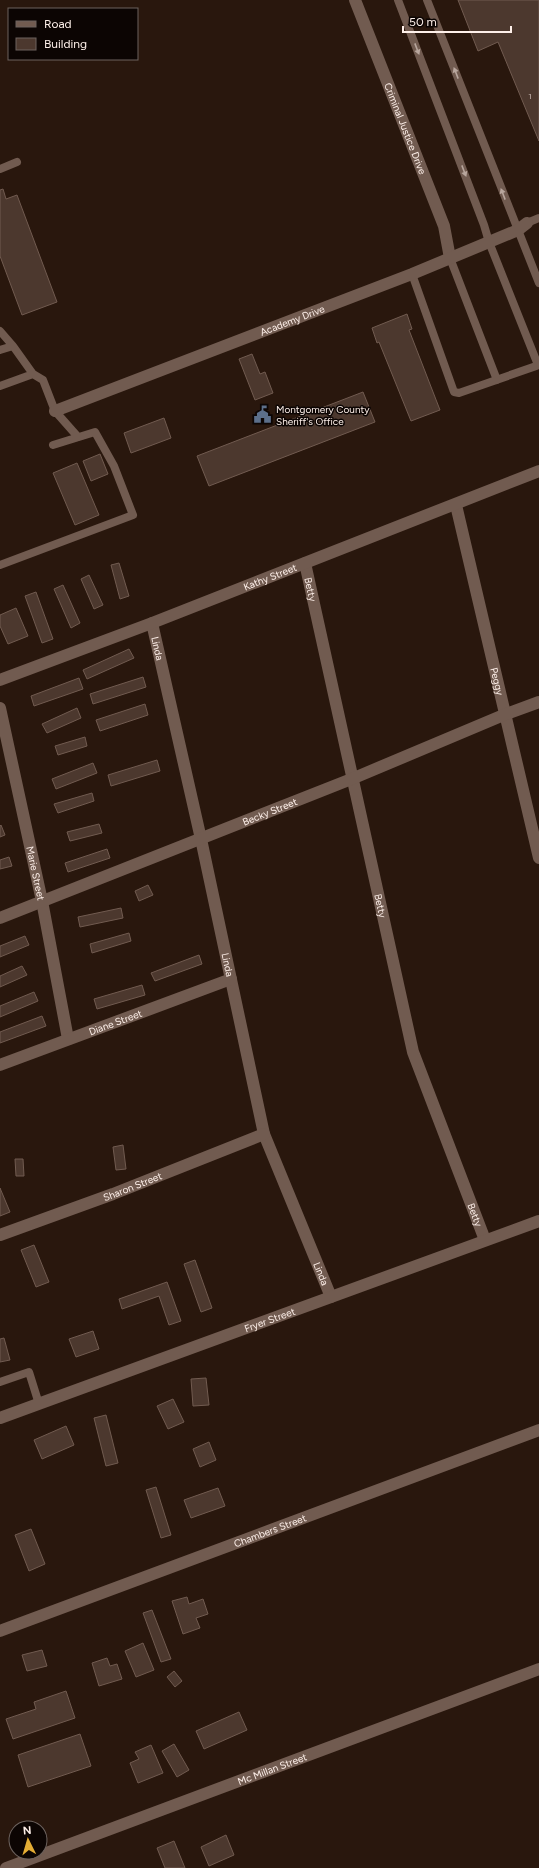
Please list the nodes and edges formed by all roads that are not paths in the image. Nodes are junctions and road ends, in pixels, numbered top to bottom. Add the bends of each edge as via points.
1 (398, 0) edge
2 (427, 0) edge
3 (358, 1) edge
4 (17, 162) dead end
5 (0, 169) edge
6 (539, 218) edge
7 (522, 227) junction
8 (489, 242) junction
9 (450, 258) junction
10 (412, 274) junction
11 (539, 283) edge
12 (0, 331) edge
13 (13, 346) junction
14 (0, 350) edge
15 (539, 365) edge
16 (33, 374) junction
17 (497, 380) junction
18 (0, 386) edge
19 (55, 411) junction
20 (78, 437) junction
21 (53, 445) dead end
22 (539, 471) edge
23 (456, 505) junction
24 (305, 563) junction
25 (0, 565) edge
26 (152, 623) junction
27 (0, 680) edge
28 (539, 702) edge
29 (0, 708) edge
30 (506, 714) junction
31 (354, 778) junction
32 (201, 839) junction
33 (539, 858) edge
34 (42, 900) junction
35 (0, 918) edge
36 (231, 979) junction
37 (68, 1039) junction
38 (0, 1066) edge
39 (264, 1134) junction
40 (539, 1221) edge
41 (0, 1235) edge
42 (485, 1240) junction
43 (331, 1297) junction
44 (0, 1382) edge
45 (39, 1404) junction
46 (0, 1418) edge
47 (539, 1430) edge
48 (0, 1631) edge
49 (539, 1669) edge
50 (6, 1868) edge

1 -> 8 lane
7 -> 2 lane
3 - 9 street, Criminal Justice Drive via 444,226
4 - 5 lane
6 - 7 lane
7 - 8 street, Academy Drive
7 - 11 lane
8 - 9 street, Academy Drive
8 - 15 lane
9 - 10 street, Academy Drive
9 - 17 lane
10 - 17 lane via 454,392 459,393
10 - 19 street, Academy Drive
12 - 13 lane
13 - 14 lane
13 - 16 lane
15 - 17 lane
16 - 18 lane
16 - 19 lane via 43,380
19 - 20 lane
20 - 21 lane
20 - 25 lane via 95,432 114,466 133,515
22 - 23 street, Kathy Street
23 - 24 street, Kathy Street
23 - 30 street, Peggy
24 - 26 street, Kathy Street
24 - 31 street, Betty
26 - 27 street, Kathy Street
26 - 32 street, Linda
28 - 30 street, Becky Street
29 - 34 street, Marie Street
30 - 31 street, Becky Street
30 - 33 street, Peggy
31 - 32 street, Becky Street
31 - 42 street, Betty via 413,1052
32 - 34 street, Becky Street
32 - 36 street, Linda
34 - 35 street, Becky Street
34 - 37 street, Marie Street
36 - 37 street, Diane Street
36 - 39 street, Linda
37 - 38 street, Diane Street
39 - 41 street, Sharon Street via 113,1194
39 - 43 street, Linda
40 - 42 street, Fryer Street
42 - 43 street, Fryer Street
43 - 45 street, Fryer Street
44 - 45 lane via 28,1372
45 - 46 street, Fryer Street
47 - 48 street, Chambers Street
49 - 50 street, Mc Millan Street

